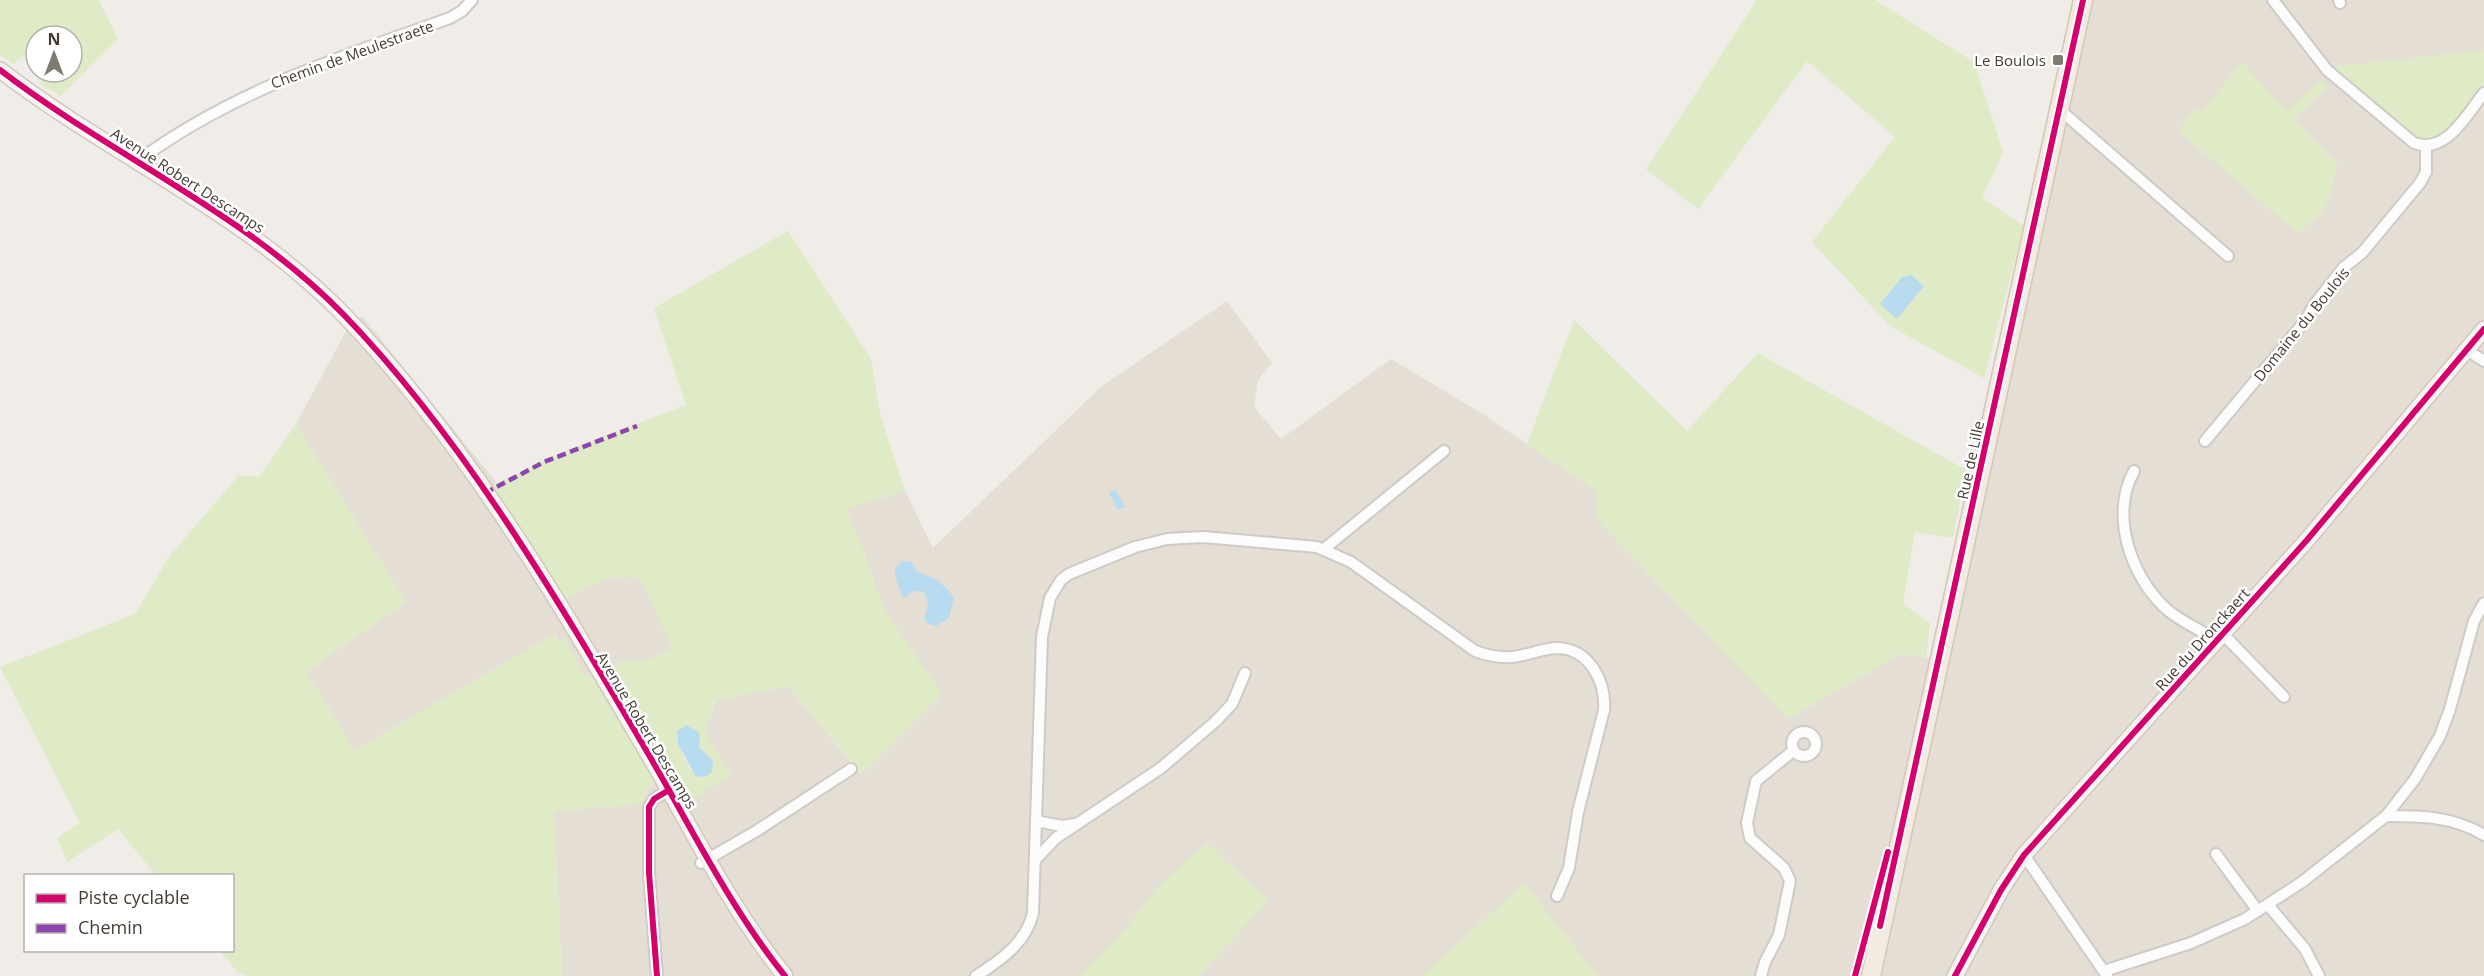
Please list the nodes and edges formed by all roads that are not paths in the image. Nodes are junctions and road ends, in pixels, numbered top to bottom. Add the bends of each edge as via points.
1 (472, 0) edge
2 (2083, 0) edge
3 (2273, 0) edge
4 (0, 70) edge
5 (2484, 93) edge
6 (2059, 109) junction
7 (2426, 147) junction
8 (138, 161) junction
9 (2228, 256) dead end
10 (2484, 329) edge
11 (2467, 350) junction
12 (2484, 361) edge
13 (2205, 441) dead end
14 (1444, 451) dead end
15 (2134, 471) dead end
16 (1324, 549) junction
17 (2484, 603) edge
18 (2220, 638) junction
19 (1245, 673) dead end
20 (2284, 697) dead end
21 (1793, 751) dead end
22 (851, 769) dead end
23 (666, 792) junction
24 (2386, 816) junction
25 (1036, 821) junction
26 (1078, 823) junction
27 (2484, 835) edge
28 (2216, 854) dead end
29 (2024, 855) junction
30 (1035, 860) junction
31 (705, 861) junction
32 (723, 893) junction
33 (1557, 896) dead end
34 (2268, 905) junction
35 (2258, 911) junction
36 (1880, 926) junction
37 (2106, 973) edge
38 (657, 976) edge
39 (779, 976) edge
40 (785, 976) edge
41 (976, 976) edge
42 (1761, 976) edge
43 (1864, 976) edge
44 (1871, 976) edge
45 (1955, 976) edge
46 (2319, 976) edge

1 - 8 street, Chemin de Meulestraete via 450,18 267,85 186,127
2 - 6 main road, Rue de Lille
3 - 7 street via 2327,70 2411,142
4 - 8 main road, Avenue Robert Descamps
5 - 7 street via 2444,141
6 - 9 street
6 - 36 main road, Rue de Lille
7 - 13 street, Domaine du Boulois via 2426,172 2420,183 2362,253 2343,268 2306,320
8 - 23 main road, Avenue Robert Descamps via 272,250 356,328 395,374 471,471 522,547
10 - 11 main road, Rue du Dronckaert
11 - 12 street
11 - 18 main road, Rue du Dronckaert
14 - 16 street
15 - 18 street via 2127,487 2124,514 2128,544 2137,568 2166,608
16 - 25 street via 1203,537 1167,539 1130,549 1063,578 1049,602 1042,638
16 - 33 street via 1351,562 1474,651 1506,657 1549,649 1567,650 1587,661 1597,673 1603,687 1604,710 1578,812 1569,868
17 - 24 street via 2474,621 2440,736
18 - 20 street, Rue du Dronckaert
18 - 29 main road, Rue du Dronckaert
19 - 26 street via 1232,704 1216,721 1161,768
21 - 42 street via 1756,781 1747,823 1753,842 1784,868 1790,881 1779,935
22 - 31 street
23 - 31 main road, Avenue Robert Descamps
23 - 38 street via 650,802 649,807 649,873
24 - 27 street via 2440,818
24 - 34 street
25 - 26 street via 1062,826
25 - 30 street
26 - 30 street
28 - 35 street
29 - 37 street
29 - 45 main road, Rue du Dronckaert
30 - 41 street via 1033,913 1024,935
31 - 32 main road, Avenue Robert Descamps
32 - 39 main road via 748,939
32 - 40 main road
34 - 35 street
34 - 46 street via 2305,949
35 - 37 street via 2191,943
36 - 43 main road, Rue de Lille
36 - 44 main road, Rue de Lille

